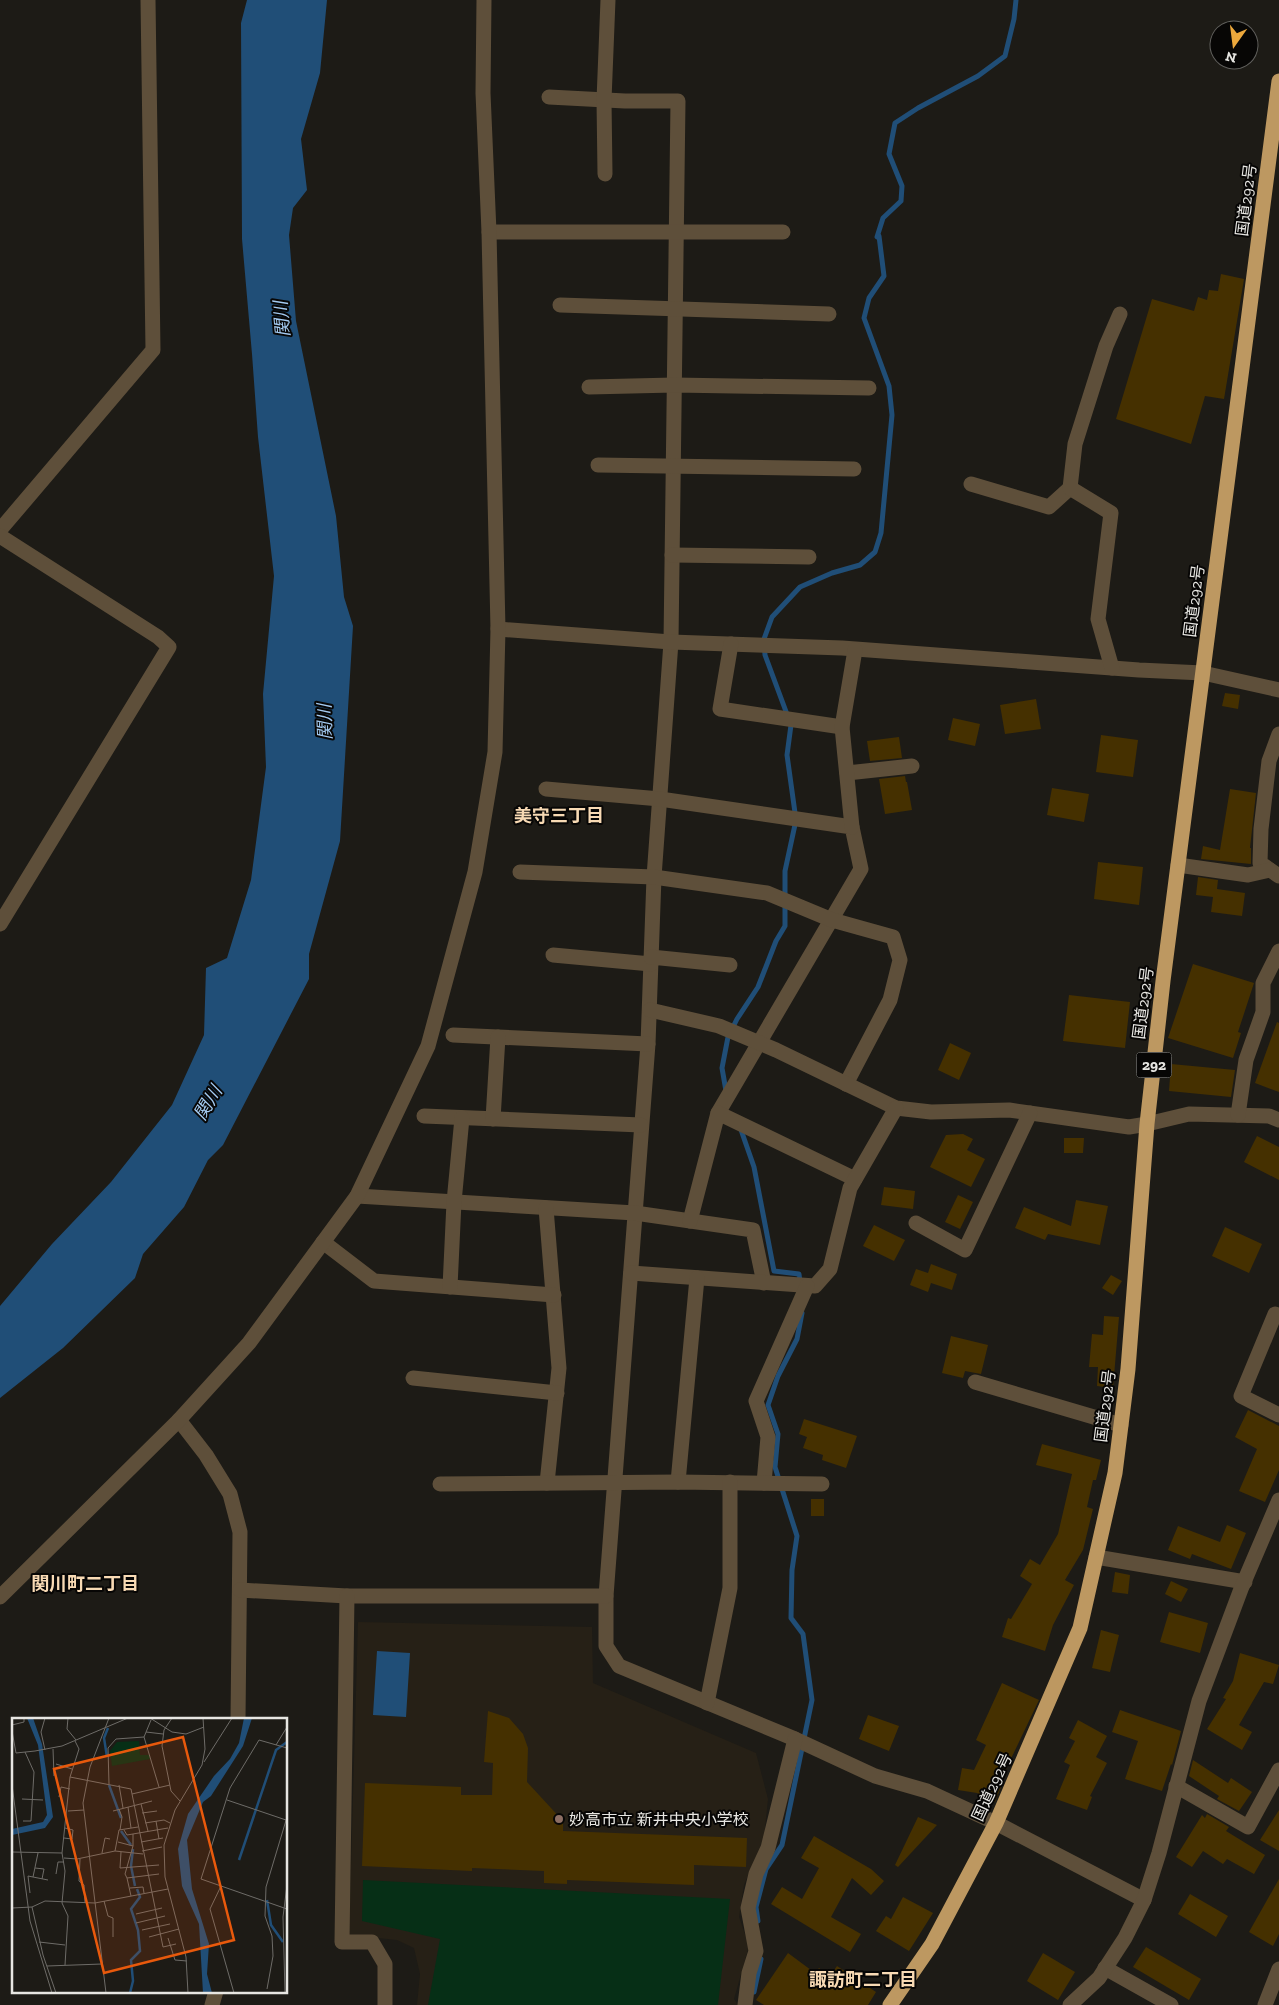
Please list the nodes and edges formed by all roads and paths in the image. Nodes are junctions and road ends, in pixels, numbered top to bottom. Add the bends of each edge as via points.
1 (148, 0) edge
2 (484, 0) edge
3 (608, 0) edge
4 (1279, 81) edge
5 (549, 97) dead end
6 (604, 100) junction
7 (605, 174) dead end
8 (676, 231) junction
9 (489, 232) junction
10 (784, 232) dead end
11 (560, 305) dead end
12 (676, 308) junction
13 (829, 314) dead end
14 (1120, 314) dead end
15 (674, 385) junction
16 (589, 387) dead end
17 (869, 388) dead end
18 (598, 465) dead end
19 (673, 466) junction
20 (854, 469) dead end
21 (971, 484) dead end
22 (1070, 488) junction
23 (0, 530) edge
24 (0, 536) edge
25 (672, 555) junction
26 (809, 557) dead end
27 (498, 629) junction
28 (671, 642) junction
29 (732, 644) junction
30 (855, 650) junction
31 (1112, 668) junction
32 (1202, 673) junction
33 (1279, 690) edge
34 (842, 726) junction
35 (1279, 734) edge
36 (912, 766) dead end
37 (847, 773) junction
38 (546, 789) dead end
39 (660, 799) junction
40 (852, 826) junction
41 (1178, 865) junction
42 (520, 872) dead end
43 (1275, 873) edge
44 (654, 877) junction
45 (832, 920) junction
46 (0, 924) edge
47 (1279, 951) edge
48 (554, 955) dead end
49 (651, 960) junction
50 (730, 965) dead end
51 (650, 1010) junction
52 (454, 1034) dead end
53 (498, 1037) junction
54 (759, 1043) junction
55 (648, 1044) junction
56 (846, 1084) junction
57 (896, 1108) junction
58 (718, 1113) junction
59 (1030, 1113) junction
60 (1238, 1115) junction
61 (424, 1116) dead end
62 (462, 1118) junction
63 (493, 1119) junction
64 (1279, 1120) edge
65 (1147, 1124) junction
66 (641, 1125) junction
67 (855, 1180) junction
68 (357, 1196) junction
69 (454, 1202) junction
70 (546, 1208) junction
71 (634, 1213) junction
72 (690, 1221) junction
73 (916, 1224) dead end
74 (324, 1242) junction
75 (631, 1273) junction
76 (697, 1278) junction
77 (764, 1283) junction
78 (807, 1286) junction
79 (450, 1287) junction
80 (554, 1295) junction
81 (1279, 1316) edge
82 (413, 1378) dead end
83 (975, 1382) dead end
84 (557, 1393) junction
85 (1279, 1415) edge
86 (179, 1420) junction
87 (1121, 1425) junction
88 (678, 1482) junction
89 (730, 1482) junction
90 (547, 1483) junction
91 (615, 1483) junction
92 (764, 1483) junction
93 (440, 1484) dead end
94 (822, 1484) dead end
95 (1279, 1500) edge
96 (1096, 1557) junction
97 (1245, 1582) junction
98 (240, 1590) junction
99 (347, 1596) junction
100 (606, 1596) junction
101 (0, 1598) edge
102 (707, 1703) junction
103 (238, 1718) edge
104 (795, 1739) junction
105 (1279, 1770) edge
106 (1176, 1786) junction
107 (996, 1823) junction
108 (1144, 1900) junction
109 (1105, 1968) junction
110 (1279, 1969) edge
111 (216, 1992) edge
112 (212, 2005) edge
113 (385, 2005) edge
114 (745, 2005) edge
115 (890, 2005) edge
116 (1070, 2005) edge
117 (1171, 2005) edge
118 (1265, 2005) edge

1 - 23 street via 153,350
2 - 9 street
3 - 6 street
4 - 32 highway, 国道292号 / 292
5 - 6 street
6 - 7 street
6 - 8 street via 678,101
8 - 9 street
8 - 10 street
8 - 12 street
9 - 27 street
11 - 12 street
12 - 13 street
12 - 15 street
14 - 22 street via 1106,346 1075,444
15 - 16 street
15 - 17 street
15 - 19 street
18 - 19 street
19 - 20 street
19 - 25 street
21 - 22 street via 1049,507
22 - 31 street via 1111,513 1098,619
24 - 46 street via 169,647
25 - 26 street
25 - 28 street
27 - 28 street
27 - 68 street via 495,752 475,872 428,1046
28 - 29 street
28 - 39 street
29 - 30 street
29 - 34 street via 720,709
30 - 31 street
30 - 34 street
31 - 32 street
32 - 33 street
32 - 41 highway, 国道292号 / 292
34 - 37 street
35 - 43 street via 1269,761 1260,863
36 - 37 street
37 - 40 street
38 - 39 street
39 - 40 street
39 - 44 street
40 - 45 street via 861,869
41 - 43 street via 1248,875
41 - 65 highway, 国道292号 / 292
42 - 44 street
44 - 45 street via 768,893
44 - 49 street
45 - 54 street
45 - 56 street via 893,937 900,960 890,1000
47 - 60 street via 1263,984 1263,1012 1246,1060
48 - 49 street
49 - 50 street
49 - 51 street
51 - 54 street via 719,1026
51 - 55 street
52 - 53 street
53 - 55 street
53 - 63 street
54 - 56 street
54 - 58 street
55 - 66 street
56 - 57 street
57 - 59 street via 931,1112 1009,1110
57 - 67 street
58 - 67 street
58 - 72 street
59 - 65 street via 1129,1126
59 - 73 street via 965,1250
60 - 64 street via 1269,1116
60 - 65 street via 1189,1114
61 - 62 street
62 - 63 street
62 - 69 street
63 - 66 street
65 - 87 highway, 国道292号 / 292
66 - 71 street
67 - 78 street via 850,1188 830,1269 815,1286
68 - 69 street
68 - 74 street
69 - 70 street
69 - 79 street
70 - 71 street
70 - 80 street
71 - 72 street
71 - 75 street
72 - 77 street via 753,1230
74 - 79 street via 374,1281
74 - 86 street via 249,1342
75 - 76 street
75 - 91 street
76 - 77 street
76 - 88 street
77 - 78 street
78 - 92 street via 756,1400 768,1436
79 - 80 street
80 - 84 street via 559,1368
81 - 85 street via 1275,1314 1241,1396
82 - 84 street
83 - 87 street
84 - 90 street
86 - 98 street via 230,1494 240,1532
86 - 101 street
87 - 96 highway, 国道292号 / 292 via 1115,1473
88 - 89 street
88 - 91 street
89 - 92 street
89 - 102 street via 730,1588
90 - 91 street
90 - 93 street
91 - 100 street
92 - 94 street
95 - 97 street
96 - 97 street
96 - 107 highway, 国道292号 / 292 via 1080,1628
97 - 106 street via 1198,1701
98 - 99 street
98 - 103 street
99 - 100 street
99 - 113 street via 342,1942 372,1942 384,1964
100 - 102 street via 606,1646 619,1666
102 - 104 street
104 - 107 street via 875,1776 928,1791
104 - 114 street via 768,1848 756,1874 748,1908 756,1951
105 - 106 street via 1248,1827
106 - 108 street
107 - 108 street
107 - 115 highway, 国道292号 / 292 via 932,1944
108 - 109 street
109 - 116 street via 1099,1978
109 - 117 street
110 - 118 street
111 - 112 street

